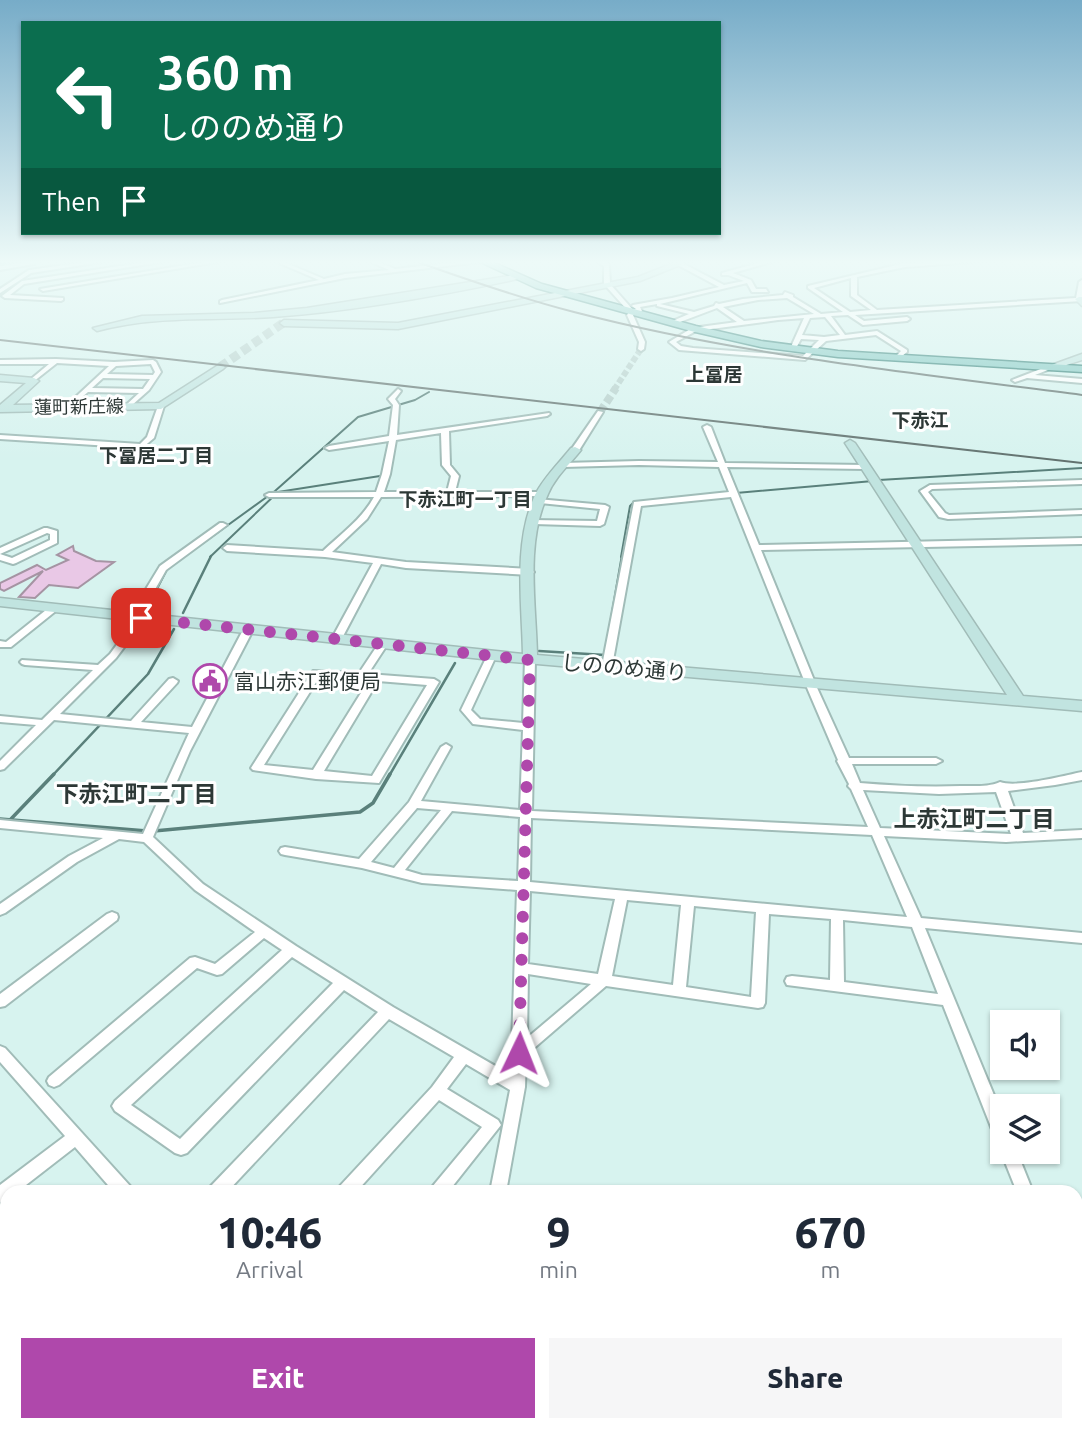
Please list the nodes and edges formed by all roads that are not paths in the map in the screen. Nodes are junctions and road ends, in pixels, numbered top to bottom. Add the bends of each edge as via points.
1 (103, 327) edge
2 (635, 327) edge
3 (686, 327) edge
4 (710, 327) edge
5 (804, 327) edge
6 (834, 327) edge
7 (97, 328) dead end
8 (694, 329) junction
9 (801, 337) junction
10 (844, 337) junction
11 (824, 339) junction
12 (641, 349) dead end
13 (793, 349) junction
14 (811, 351) junction
15 (897, 358) junction
16 (1082, 358) edge
17 (0, 362) edge
18 (55, 362) junction
19 (114, 363) junction
20 (220, 367) tunnel mouth
21 (1051, 368) junction
22 (1082, 369) edge
23 (101, 376) junction
24 (1026, 376) junction
25 (155, 377) junction
26 (0, 378) edge
27 (33, 380) junction
28 (1015, 380) dead end
29 (1082, 380) edge
30 (86, 390) junction
31 (145, 391) junction
32 (398, 391) dead end
33 (129, 405) junction
34 (69, 406) junction
35 (161, 406) junction
36 (1, 410) edge
37 (600, 412) tunnel mouth
38 (547, 414) dead end
39 (707, 427) dead end
40 (445, 431) junction
41 (0, 437) edge
42 (393, 439) junction
43 (850, 443) dead end
44 (329, 448) dead end
45 (575, 450) joint
46 (722, 464) junction
47 (563, 465) junction
48 (865, 467) junction
49 (1082, 482) edge
50 (451, 492) junction
51 (379, 494) junction
52 (734, 494) junction
53 (269, 495) dead end
54 (541, 497) junction
55 (1082, 512) edge
56 (534, 522) junction
57 (223, 525) dead end
58 (1082, 541) edge
59 (914, 544) junction
60 (228, 548) dead end
61 (756, 548) junction
62 (0, 551) edge
63 (325, 554) junction
64 (0, 557) edge
65 (378, 562) junction
66 (530, 572) junction
67 (0, 602) edge
68 (54, 608) junction
69 (137, 618) junction
70 (248, 630) junction
71 (336, 640) junction
72 (0, 644) edge
73 (382, 645) junction
74 (491, 656) junction
75 (530, 660) junction
76 (25, 662) dead end
77 (607, 666) junction
78 (100, 668) junction
79 (362, 676) junction
80 (375, 678) junction
81 (173, 681) dead end
82 (810, 683) junction
83 (1018, 700) junction
84 (1082, 706) edge
85 (0, 719) edge
86 (47, 719) junction
87 (134, 724) junction
88 (528, 727) junction
89 (196, 731) junction
90 (446, 747) dead end
91 (843, 761) junction
92 (936, 761) dead end
93 (0, 767) edge
94 (316, 775) junction
95 (1082, 776) edge
96 (854, 786) junction
97 (1000, 786) junction
98 (414, 804) junction
99 (447, 810) junction
100 (525, 814) junction
101 (0, 824) edge
102 (874, 831) junction
103 (149, 833) junction
104 (1082, 834) edge
105 (118, 835) junction
106 (1018, 837) junction
107 (285, 851) dead end
108 (362, 864) junction
109 (397, 872) junction
110 (523, 886) junction
111 (622, 895) junction
112 (688, 902) junction
113 (2, 907) edge
114 (763, 909) junction
115 (837, 916) junction
116 (112, 917) dead end
117 (917, 924) junction
118 (264, 931) junction
119 (1082, 938) edge
120 (291, 950) junction
121 (521, 968) junction
122 (604, 980) junction
123 (792, 981) dead end
124 (342, 983) junction
125 (837, 986) junction
126 (679, 991) junction
127 (947, 1000) junction
128 (0, 1002) edge
129 (388, 1012) junction
130 (0, 1052) edge
131 (519, 1053) junction
132 (464, 1055) junction
133 (54, 1081) dead end
134 (518, 1087) junction
135 (436, 1091) junction
136 (990, 1105) edge
137 (76, 1137) junction
138 (1014, 1164) edge
139 (13, 1185) edge
140 (119, 1185) edge
141 (223, 1185) edge
142 (351, 1185) edge
143 (445, 1185) edge
144 (499, 1185) edge
145 (1022, 1185) edge

1 - 7 main road
2 - 12 street
3 - 8 main road
4 - 8 street
5 - 9 street
6 - 10 street
8 - 13 main road
8 - 14 street via 677,337 674,346 796,358 805,358
9 - 11 street
9 - 13 street
10 - 11 street
10 - 15 street via 877,333 905,351
11 - 14 street
13 - 14 main road
14 - 15 main road
15 - 21 main road
16 - 21 main road
17 - 18 street
18 - 19 street
18 - 27 street
19 - 23 street
19 - 25 street via 153,362 158,372
20 - 35 main road
21 - 22 main road
21 - 24 street
23 - 25 street
23 - 30 street
24 - 28 street
24 - 29 street
25 - 31 street
26 - 27 main road, 蓮町新庄線
27 - 36 main road, 蓮町新庄線
30 - 31 street
30 - 34 street
31 - 33 street
32 - 42 street via 391,399 396,405
33 - 34 main road, 蓮町新庄線
33 - 35 main road, 蓮町新庄線
34 - 36 main road, 蓮町新庄線
35 - 41 street via 150,438 142,446
37 - 45 street
38 - 40 street
39 - 46 street
40 - 42 street
40 - 50 street via 446,465 455,476
42 - 44 street
42 - 51 street
43 - 48 main road
45 - 47 main road
46 - 47 street via 634,461
46 - 48 street
46 - 52 street
47 - 54 main road
48 - 59 main road
49 - 55 street via 930,487 924,491 948,517
50 - 51 street
50 - 54 street
51 - 53 street
51 - 63 street via 369,511
52 - 61 street
52 - 77 street via 636,504
54 - 56 main road
54 - 56 street via 604,507 600,524
56 - 66 main road
57 - 69 street via 163,568
58 - 59 street
59 - 61 street
59 - 83 main road
60 - 63 street
61 - 82 street
62 - 64 street via 47,530 54,533 54,541 13,561
63 - 65 street
65 - 66 street
65 - 71 street
66 - 75 main road
67 - 68 main road, しののめ通り
68 - 69 main road, しののめ通り
68 - 72 street via 8,645
69 - 70 main road, しののめ通り
69 - 78 street
70 - 71 main road, しののめ通り
70 - 89 street
71 - 73 main road, しののめ通り
73 - 74 main road, しののめ通り
73 - 79 street
74 - 75 main road, しののめ通り
74 - 88 street via 466,710 477,722
75 - 77 main road, しののめ通り
75 - 88 street
76 - 78 street
77 - 82 main road, しののめ通り
78 - 86 street
79 - 80 street
79 - 94 street via 317,673 257,768
80 - 94 street
80 - 94 street via 434,682 375,780
81 - 87 street
82 - 83 main road, しののめ通り
82 - 91 street
83 - 84 main road, しののめ通り
85 - 86 street
86 - 87 street
86 - 93 street
87 - 89 street
88 - 100 street
89 - 103 street
90 - 98 street
91 - 92 street
91 - 96 street
95 - 97 street via 1055,783
96 - 97 street via 913,792
96 - 102 street
97 - 106 street
98 - 99 street
98 - 108 street
99 - 100 street
99 - 109 street
100 - 102 street
100 - 110 street
101 - 105 street
102 - 106 street
102 - 117 street
103 - 105 street
103 - 118 street via 199,887
104 - 106 street
105 - 113 street
107 - 108 street
108 - 109 street
109 - 110 street via 422,880
110 - 111 street
110 - 121 street
111 - 112 street
111 - 122 street
112 - 114 street
112 - 126 street
114 - 115 street
114 - 126 street via 758,1003
115 - 117 street
115 - 125 street
116 - 128 street
117 - 119 street
117 - 127 street
118 - 120 street
118 - 133 street via 217,971 195,962
120 - 124 street
120 - 124 street via 120,1106 180,1149
121 - 122 street
121 - 131 street
122 - 126 street
122 - 131 street
123 - 125 street
124 - 129 street
125 - 127 street
127 - 136 street
129 - 132 street
129 - 141 street
130 - 137 street
131 - 134 street
132 - 134 street
132 - 135 street
134 - 144 street
135 - 142 street
135 - 143 street via 493,1125
137 - 139 street
137 - 140 street
138 - 145 street

